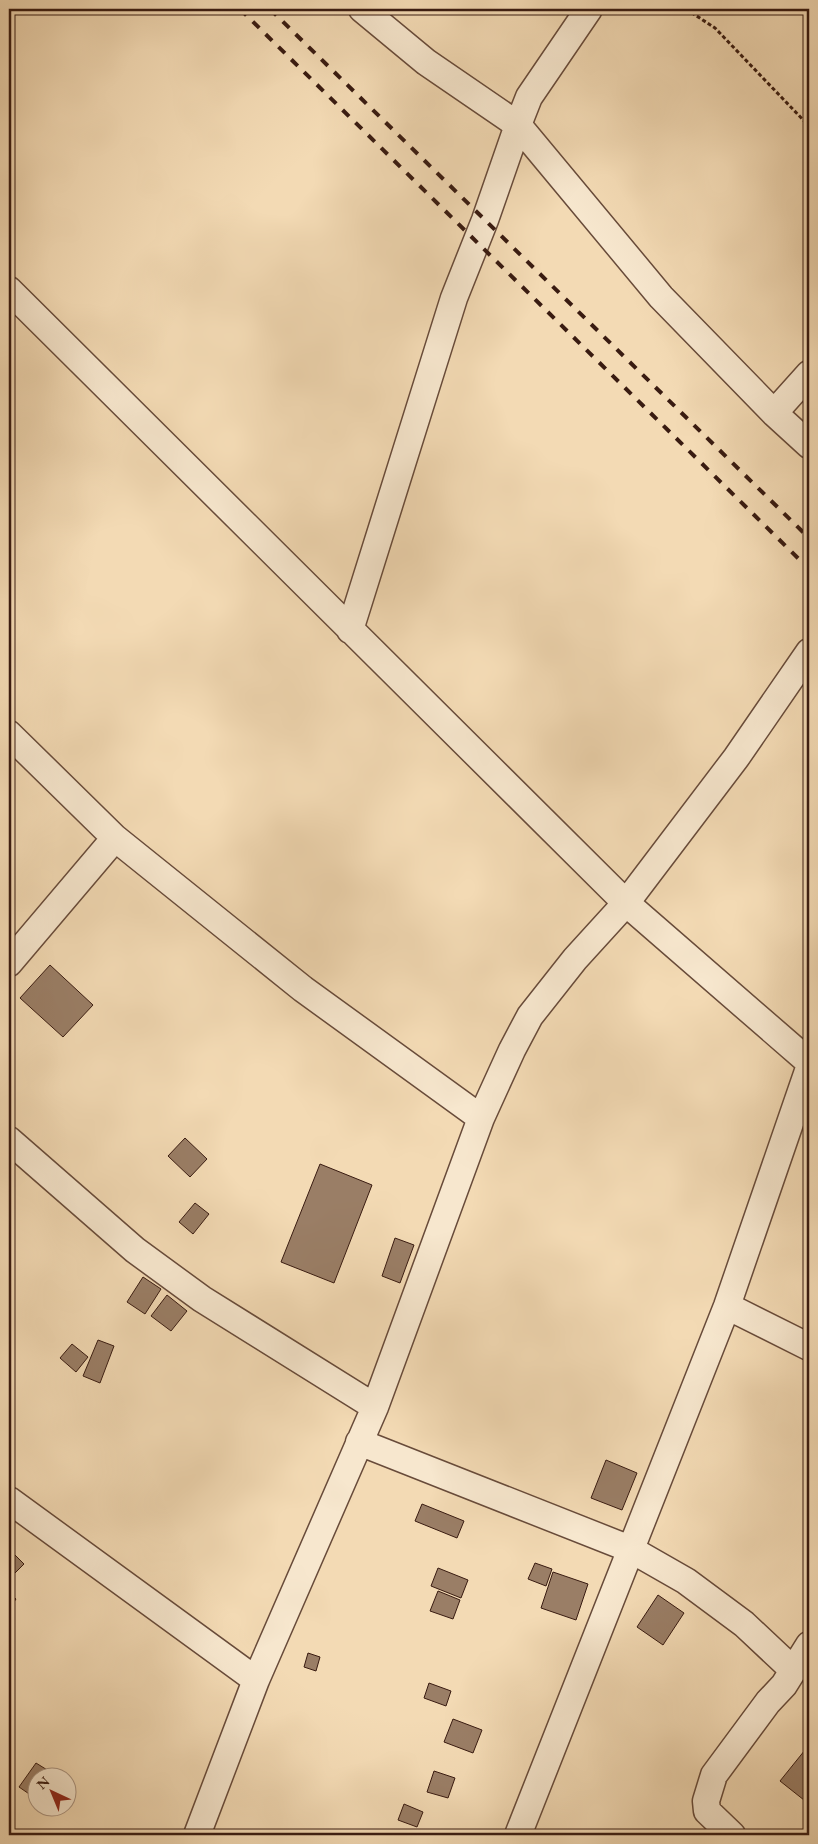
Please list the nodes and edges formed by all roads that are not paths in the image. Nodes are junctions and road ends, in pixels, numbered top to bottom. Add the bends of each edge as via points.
1 (362, 9) edge
2 (589, 9) edge
3 (518, 126) junction
4 (9, 290) edge
5 (809, 374) edge
6 (774, 413) junction
7 (809, 445) edge
8 (350, 630) junction
9 (809, 652) edge
10 (9, 734) edge
11 (116, 838) junction
12 (626, 903) junction
13 (9, 963) edge
14 (809, 1062) edge
15 (809, 1068) edge
16 (481, 1118) junction
17 (9, 1140) edge
18 (727, 1306) junction
19 (809, 1347) edge
20 (375, 1407) junction
21 (359, 1442) junction
22 (9, 1500) edge
23 (630, 1549) junction
24 (809, 1645) edge
25 (793, 1670) junction
26 (256, 1680) junction
27 (197, 1835) edge
28 (518, 1835) edge
29 (732, 1835) edge

1 - 3 street via 426,62
2 - 3 street via 529,97
3 - 6 street via 661,297
3 - 8 street via 454,298
4 - 8 street
5 - 6 street
6 - 7 street
8 - 12 street
9 - 12 street via 736,758
10 - 11 street
11 - 13 street
11 - 16 street via 303,989
12 - 14 street
12 - 16 street via 575,959 530,1016
15 - 18 street
16 - 20 street
17 - 20 street via 142,1256 202,1299
18 - 19 street
18 - 23 street
20 - 21 street
21 - 23 street
21 - 26 street
22 - 26 street
23 - 25 street via 686,1580 744,1624
23 - 28 street
24 - 25 street
25 - 29 street via 714,1775 706,1801 707,1811
26 - 27 street

